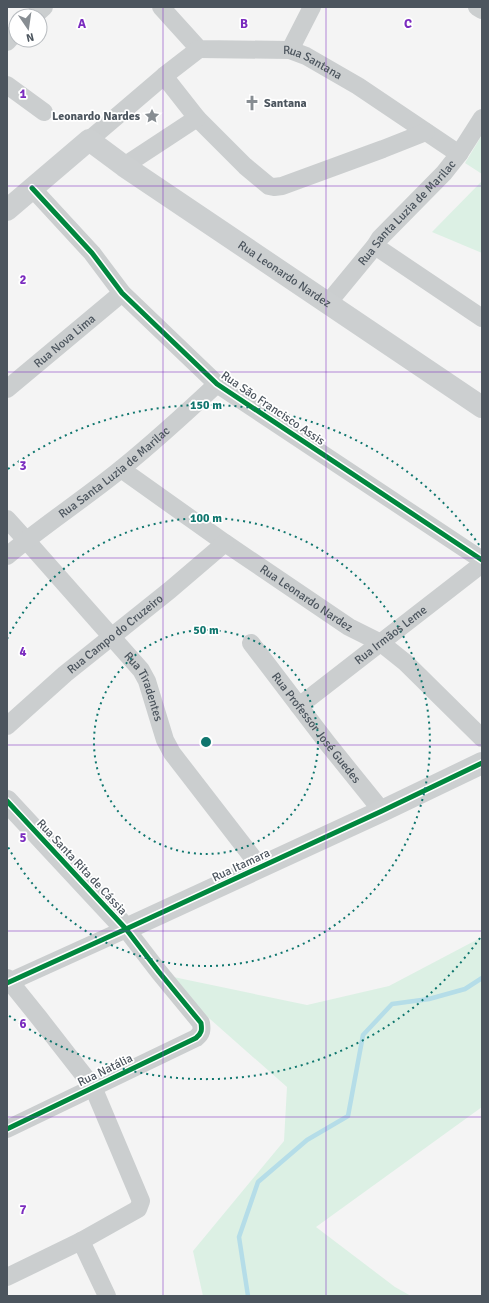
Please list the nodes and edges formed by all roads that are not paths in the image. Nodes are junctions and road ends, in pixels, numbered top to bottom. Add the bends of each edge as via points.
1 (161, 7) edge
2 (312, 7) edge
3 (477, 7) edge
4 (482, 10) edge
5 (199, 49) junction
6 (290, 50) junction
7 (164, 76) junction
8 (7, 85) edge
9 (44, 112) dead end
10 (197, 118) junction
11 (482, 118) edge
12 (426, 132) junction
13 (89, 140) junction
14 (458, 154) junction
15 (124, 166) junction
16 (32, 188) junction
17 (7, 210) edge
18 (375, 246) junction
19 (122, 293) junction
20 (328, 303) junction
21 (482, 318) edge
22 (217, 384) junction
23 (7, 389) edge
24 (482, 407) edge
25 (121, 469) junction
26 (7, 519) edge
27 (26, 540) junction
28 (225, 543) junction
29 (7, 556) edge
30 (482, 560) edge
31 (482, 564) edge
32 (111, 637) junction
33 (251, 643) dead end
34 (381, 643) junction
35 (299, 706) junction
36 (7, 726) edge
37 (482, 738) edge
38 (482, 763) edge
39 (7, 801) edge
40 (382, 811) junction
41 (260, 867) junction
42 (126, 929) junction
43 (8, 981) edge
44 (201, 1022) joint
45 (93, 1087) junction
46 (7, 1129) edge
47 (81, 1241) junction
48 (7, 1277) edge
49 (107, 1296) edge

1 - 5 street
2 - 6 street
3 - 4 street
5 - 6 street, Rua Santana
5 - 7 street
6 - 12 street, Rua Santana via 306,56 358,86
7 - 10 street
7 - 13 street
8 - 9 street
10 - 12 street via 245,166 264,183 274,187
10 - 15 street
11 - 14 street, Rua Santa Luzia de Marilac
12 - 14 street, Rua Santana
13 - 15 street, Rua Leonardo Nardez
13 - 16 street
14 - 18 street, Rua Santa Luzia de Marilac
15 - 20 street, Rua Leonardo Nardez
16 - 17 street
16 - 19 street, Rua São Francisco Assis via 92,253
18 - 20 street, Rua Santa Luzia de Marilac
18 - 21 street
19 - 22 street, Rua São Francisco Assis
19 - 23 street, Rua Nova Lima
20 - 24 street, Rua Leonardo Nardez
22 - 25 street, Rua Santa Luzia de Marilac
22 - 30 street, Rua São Francisco Assis
25 - 27 street, Rua Santa Luzia de Marilac
25 - 28 street, Rua Leonardo Nardez
26 - 27 street, Rua Tiradentes
27 - 29 street, Rua Santa Luzia de Marilac
27 - 32 street, Rua Tiradentes
28 - 32 street, Rua Campo do Cruzeiro
28 - 34 street, Rua Leonardo Nardez via 348,627
31 - 34 street, Rua Irmãos Leme
32 - 36 street, Rua Campo do Cruzeiro
32 - 41 street, Rua Tiradentes via 148,681 165,740 172,753
33 - 35 street, Rua Professor José Guedes
34 - 35 street, Rua Irmãos Leme
34 - 37 street, Rua Leonardo Nardez via 406,663
35 - 40 street, Rua Professor José Guedes
38 - 40 street, Rua Itamara
39 - 42 street, Rua Santa Rita de Cássia
40 - 41 street, Rua Itamara
41 - 42 street, Rua Itamara
42 - 43 street, Rua Itamara
42 - 44 street, Rua Santa Rita de Cássia
43 - 45 street
44 - 45 street, Rua Natália via 201,1033 196,1038
45 - 46 street, Rua Natália
45 - 47 street via 141,1201 138,1209
47 - 48 street
47 - 49 street

